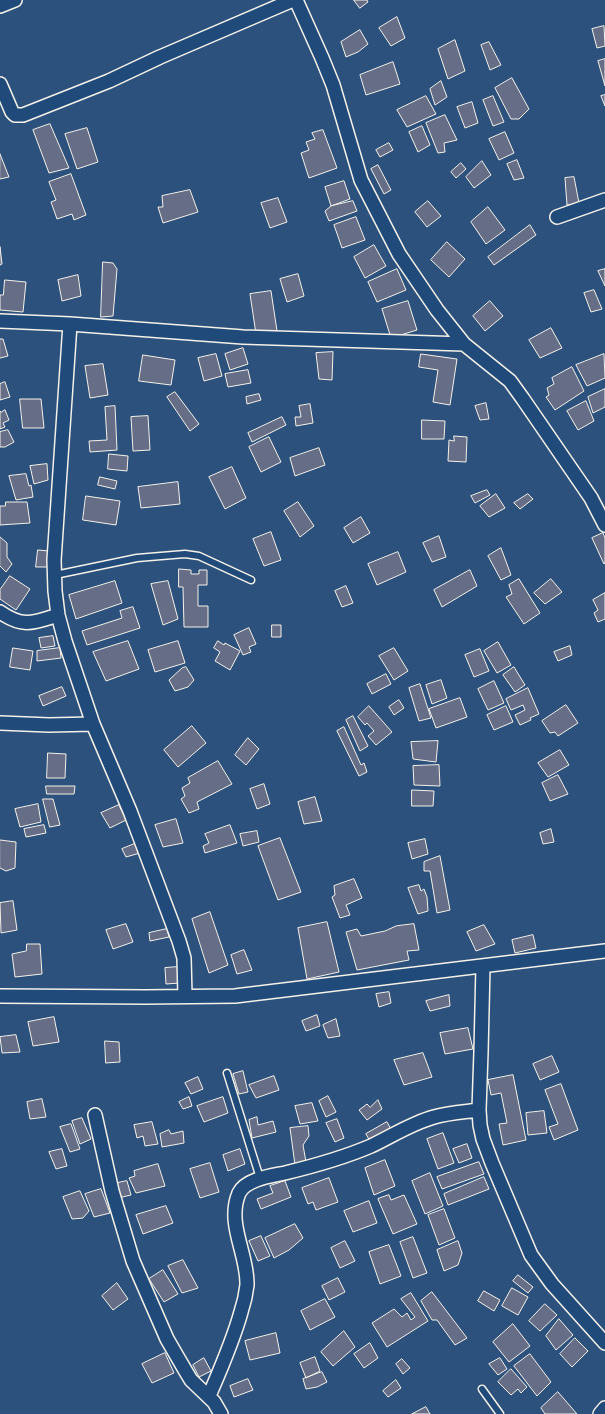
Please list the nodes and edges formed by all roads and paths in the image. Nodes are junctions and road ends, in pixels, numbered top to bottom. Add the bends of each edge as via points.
1 (15, 0) edge
2 (293, 0) edge
3 (296, 0) edge
4 (0, 6) edge
5 (0, 84) edge
6 (605, 200) edge
7 (557, 217) dead end
8 (0, 321) edge
9 (70, 324) junction
10 (464, 344) junction
11 (605, 525) edge
12 (55, 575) junction
13 (251, 580) dead end
14 (0, 612) edge
15 (58, 615) junction
16 (0, 723) edge
17 (93, 724) junction
18 (605, 951) edge
19 (483, 966) junction
20 (0, 996) edge
21 (185, 996) junction
22 (227, 1073) dead end
23 (479, 1110) junction
24 (95, 1115) dead end
25 (260, 1178) junction
26 (605, 1343) edge
27 (482, 1389) dead end
28 (209, 1396) junction
29 (605, 1408) edge
30 (221, 1414) edge
31 (500, 1414) edge
32 (600, 1414) edge

1 - 4 street
2 - 5 street via 109,81 23,115 15,115 12,112
3 - 10 street via 333,85 361,180 398,254
6 - 7 street
8 - 9 street
9 - 10 street via 243,337
9 - 12 street
10 - 11 street via 510,381 591,498
12 - 13 lane via 137,558 185,554 204,558
12 - 15 street
14 - 15 street via 24,623
15 - 17 street
16 - 17 street
17 - 21 street via 130,811 179,941 184,958
18 - 19 street
19 - 21 street via 236,996
19 - 23 street
20 - 21 street
22 - 25 lane
23 - 25 street via 435,1116 346,1156
23 - 26 street via 480,1125 492,1163 531,1255 552,1284
24 - 28 street via 112,1191 133,1261 167,1339 191,1380
25 - 28 street via 244,1186 238,1198 236,1226 247,1287 229,1352
27 - 31 lane
28 - 30 street
29 - 32 street

